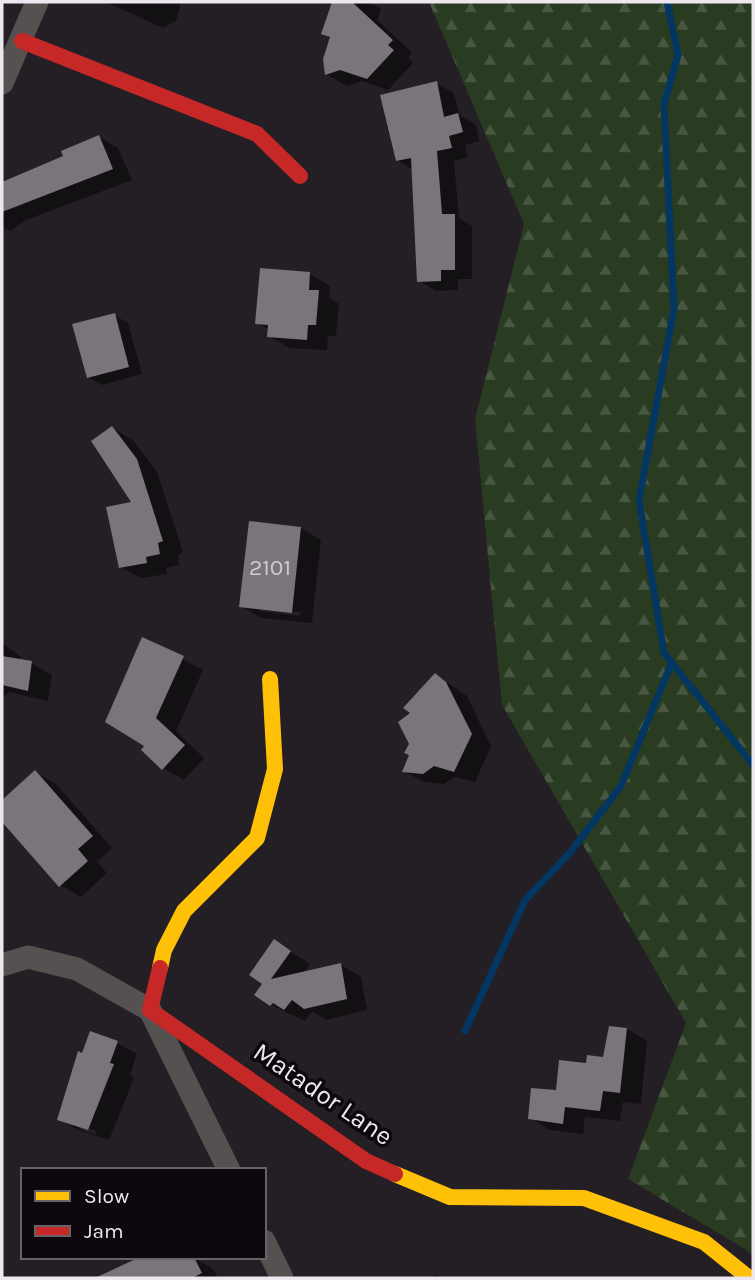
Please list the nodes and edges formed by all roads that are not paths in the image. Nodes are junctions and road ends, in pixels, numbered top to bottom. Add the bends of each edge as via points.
1 (37, 2) edge
2 (22, 41) junction
3 (2, 82) edge
4 (300, 176) dead end
5 (270, 679) dead end
6 (2, 965) edge
7 (150, 1010) junction
8 (228, 1168) edge
9 (266, 1245) edge
10 (282, 1278) edge
11 (748, 1278) edge

1 - 2 street
2 - 3 street
2 - 4 street via 257,134
5 - 7 street via 275,769 257,838 184,911 164,950
6 - 7 street, Matador Lane via 28,957 77,969
7 - 8 street
7 - 11 street, Matador Lane via 366,1161 450,1197 584,1198 704,1242
9 - 10 street

